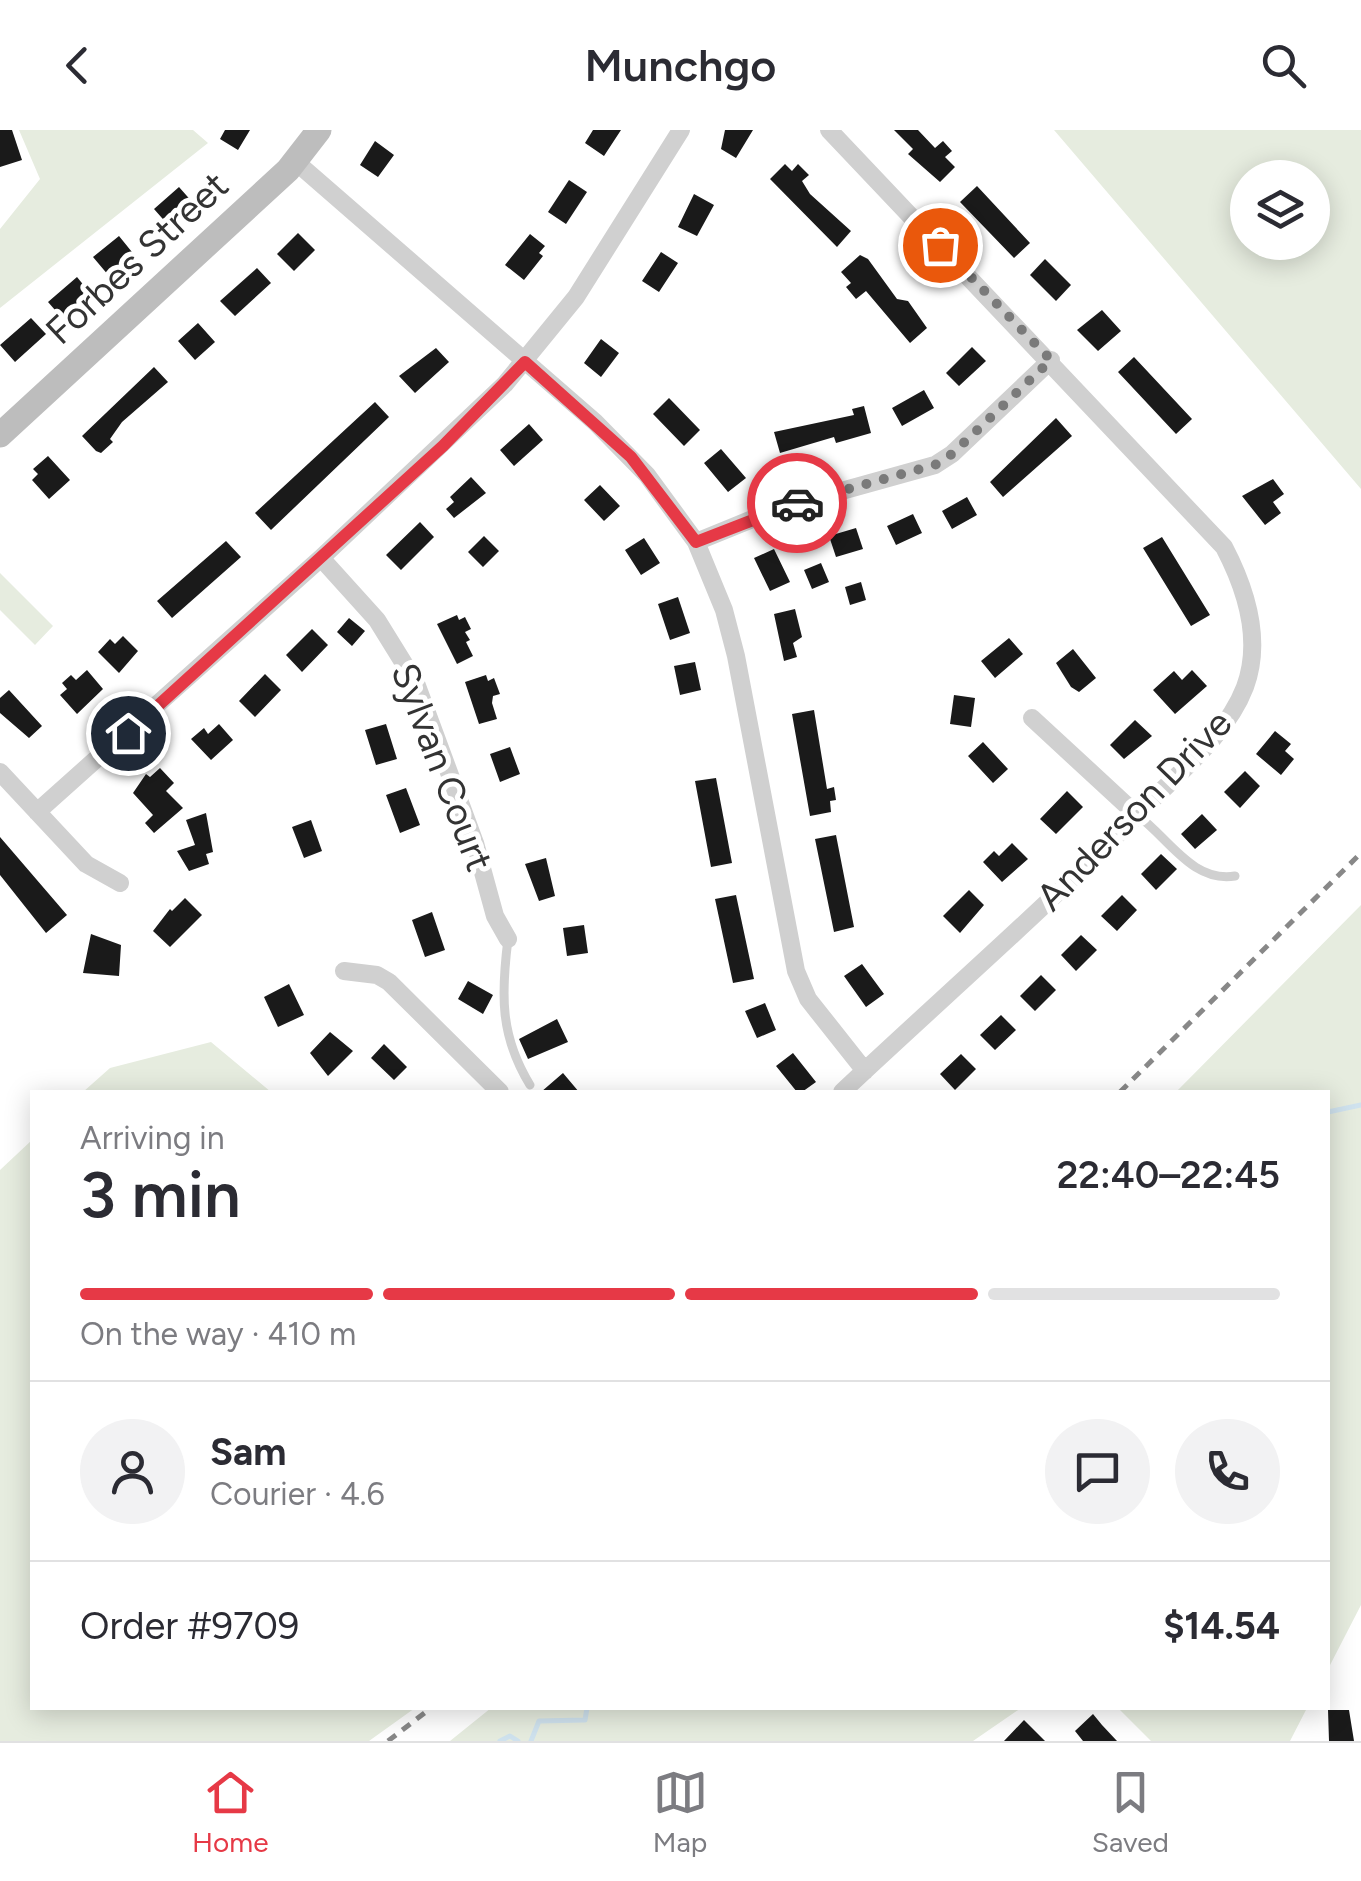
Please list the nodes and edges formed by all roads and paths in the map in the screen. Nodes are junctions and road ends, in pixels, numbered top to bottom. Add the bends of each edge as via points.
1 (320, 130) edge
2 (681, 130) edge
3 (830, 130) edge
4 (296, 162) junction
5 (1051, 360) junction
6 (525, 362) junction
7 (0, 436) edge
8 (696, 542) junction
9 (321, 558) junction
10 (1032, 718) dead end
11 (0, 772) edge
12 (37, 812) junction
13 (1137, 815) junction
14 (1235, 876) dead end
15 (120, 883) dead end
16 (508, 940) joint
17 (344, 971) dead end
18 (865, 1071) junction
19 (530, 1085) dead end
20 (498, 1090) edge
21 (844, 1090) edge

1 - 4 street, Forbes Street
2 - 6 street via 576,297
3 - 5 street, Anderson Drive
4 - 6 street
4 - 7 street, Forbes Street
5 - 8 street via 935,465 777,509
5 - 13 street, Anderson Drive via 1224,547 1250,619 1250,665 1238,704
6 - 8 street via 631,457
6 - 9 street
8 - 18 street via 736,656 796,971 808,1000
9 - 12 street
9 - 16 street, Sylvan Court via 376,620 416,684
10 - 13 street
11 - 12 street
12 - 15 street via 86,864
13 - 14 lane via 1195,868
13 - 18 street, Anderson Drive
16 - 19 lane via 504,1018
17 - 20 street via 388,982
18 - 21 street, Anderson Drive

